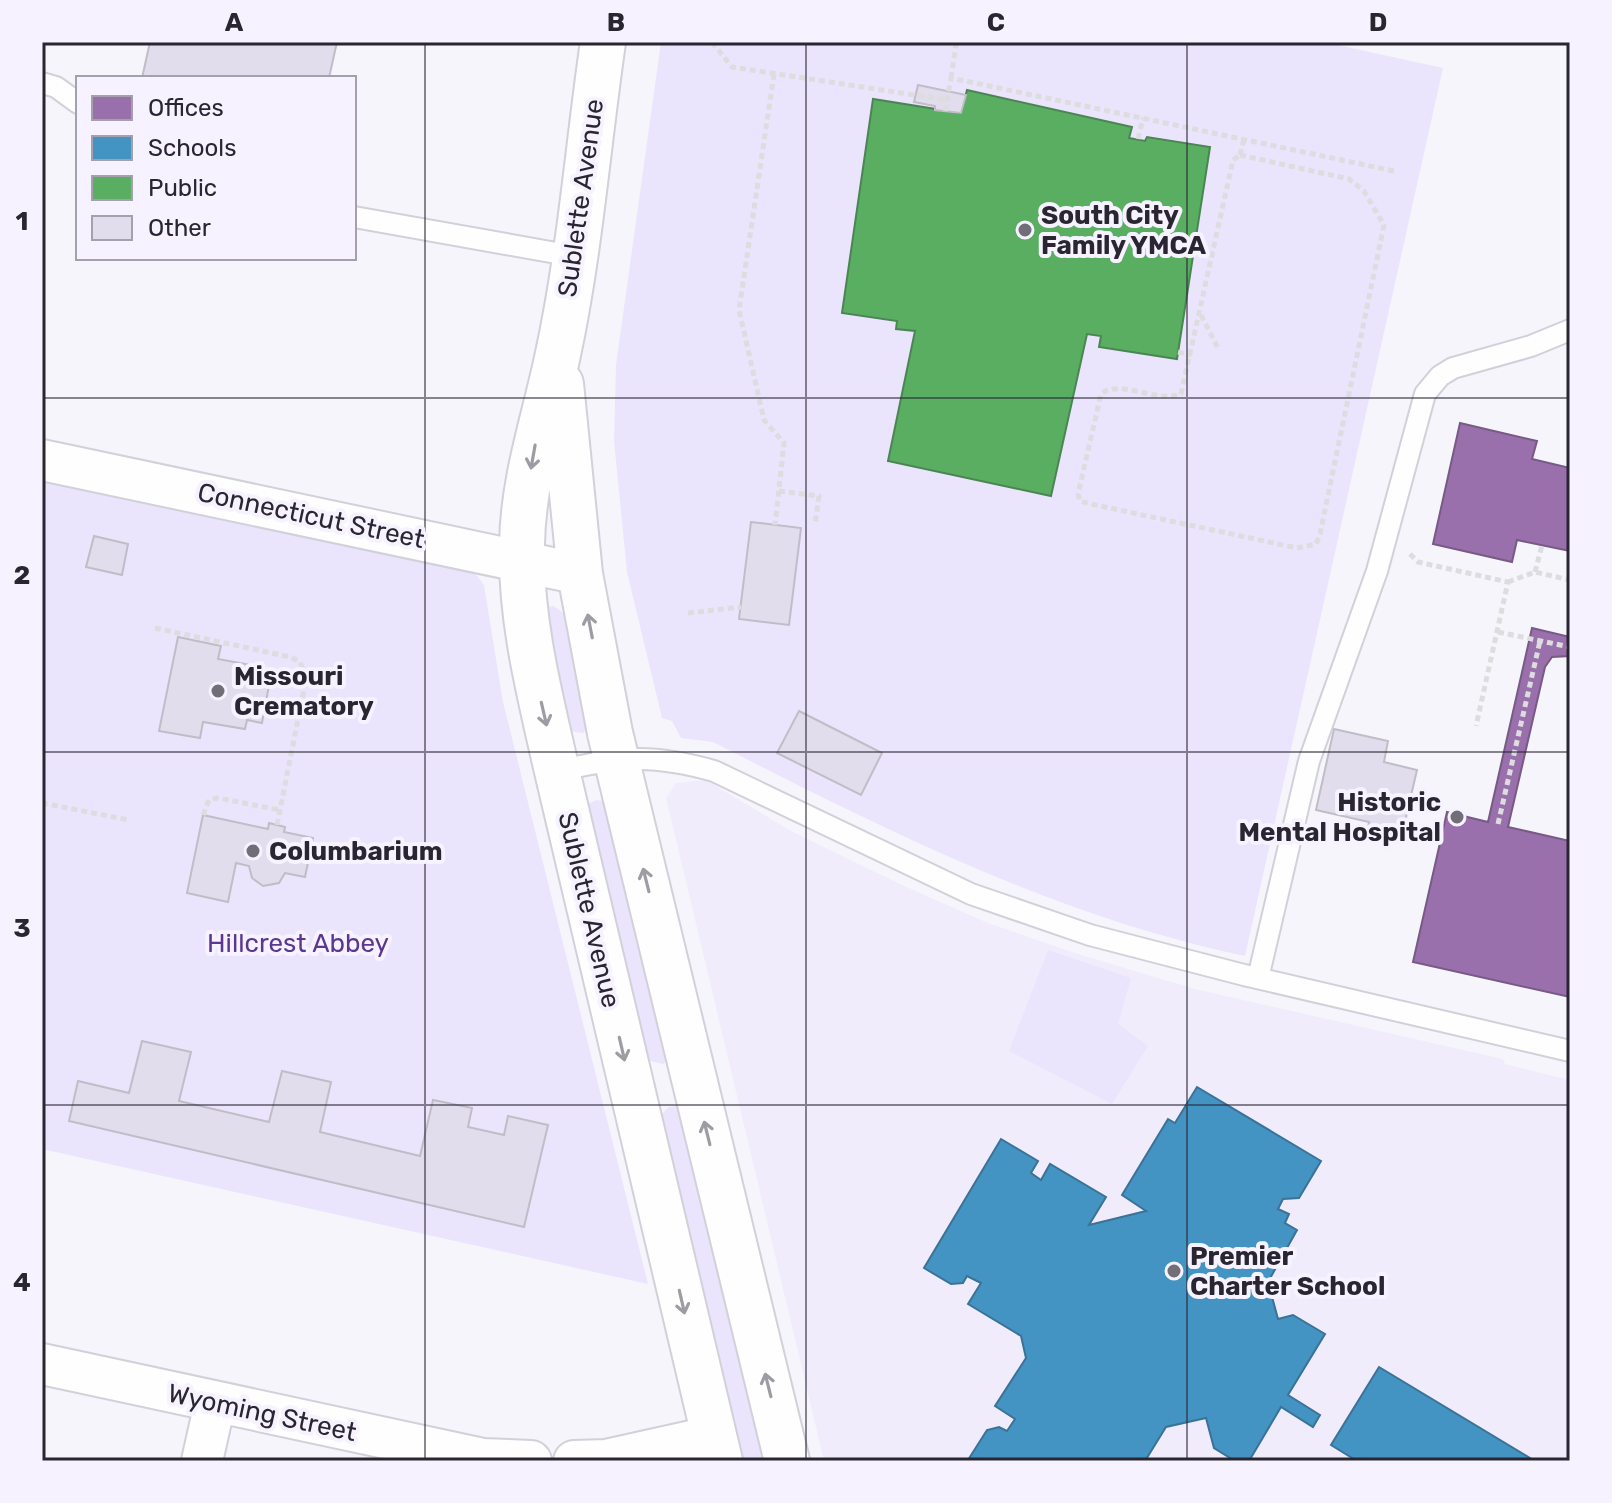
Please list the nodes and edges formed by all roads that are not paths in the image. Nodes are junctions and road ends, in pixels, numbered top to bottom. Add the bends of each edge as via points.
1 (603, 42) edge
2 (42, 83) edge
3 (76, 102) edge
4 (356, 217) edge
5 (573, 256) junction
6 (1570, 330) edge
7 (558, 354) junction
8 (42, 460) edge
9 (522, 560) junction
10 (580, 574) junction
11 (616, 758) junction
12 (557, 771) junction
13 (1258, 978) junction
14 (1570, 1051) edge
15 (42, 1364) edge
16 (215, 1403) junction
17 (717, 1448) edge
18 (202, 1461) edge
19 (531, 1461) edge
20 (574, 1461) edge
21 (787, 1461) edge

1 - 5 street, Sublette Avenue
2 - 3 lane
4 - 5 lane
5 - 7 street, Sublette Avenue
6 - 13 lane via 1453,368 1425,394 1377,571 1309,761
7 -> 9 street, Sublette Avenue via 532,454
7 - 10 street, Sublette Avenue
8 - 9 street, Connecticut Street
9 - 10 street, Connecticut Street
9 -> 12 street, Sublette Avenue via 536,676
11 -> 10 street, Sublette Avenue
11 - 12 lane
11 - 13 lane via 641,757 714,771 971,894 1090,935
21 -> 11 street, Sublette Avenue
12 -> 17 street, Sublette Avenue
13 - 14 lane
15 - 16 street, Wyoming Street
16 - 18 street
16 - 19 street, Wyoming Street via 483,1459
17 - 20 street

